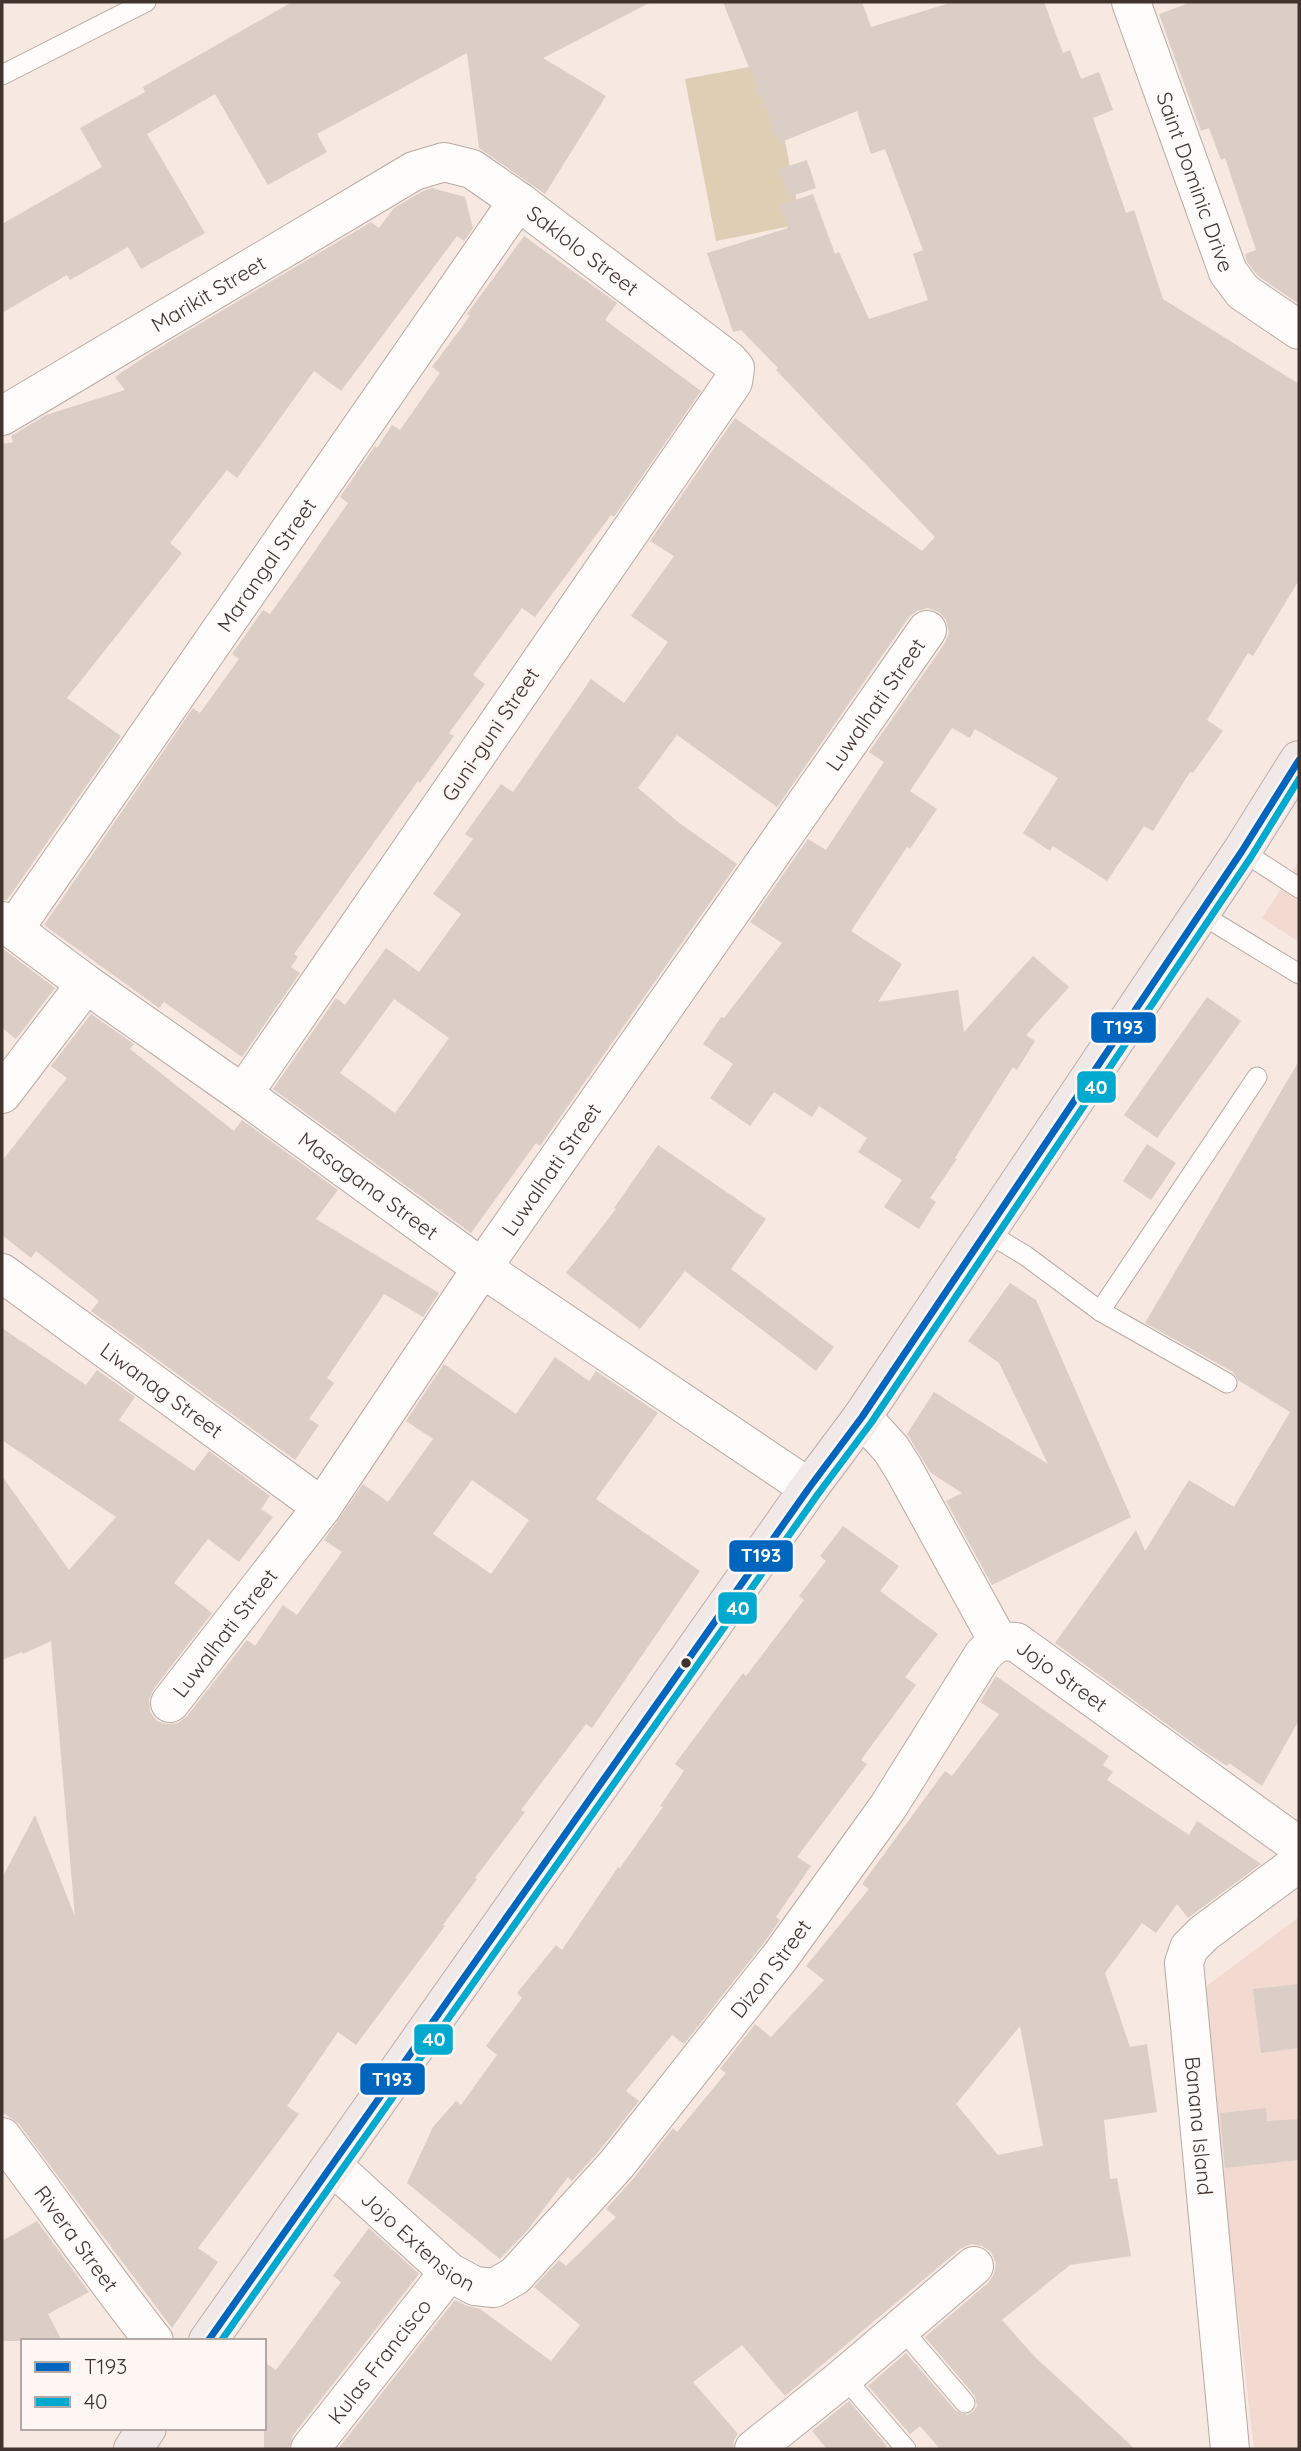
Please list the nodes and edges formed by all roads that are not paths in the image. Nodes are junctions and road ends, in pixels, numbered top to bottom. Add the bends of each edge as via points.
1 (146, 2) edge
2 (1139, 4) edge
3 (2, 75) edge
4 (414, 171) joint
5 (519, 201) junction
6 (1299, 330) edge
7 (736, 374) joint
8 (2, 416) edge
9 (927, 630) dead end
10 (1299, 760) edge
11 (1242, 851) junction
12 (1299, 888) edge
13 (1199, 913) junction
14 (8, 925) edge
15 (1299, 974) edge
16 (86, 984) junction
17 (1257, 1077) dead end
18 (2, 1094) edge
19 (243, 1094) junction
20 (988, 1233) junction
21 (482, 1268) junction
22 (2, 1273) edge
23 (1100, 1311) junction
24 (1227, 1383) dead end
25 (862, 1417) junction
26 (809, 1488) junction
27 (322, 1507) junction
28 (998, 1641) junction
29 (170, 1703) dead end
30 (1298, 1853) edge
31 (2, 2137) edge
32 (333, 2166) junction
33 (974, 2266) dead end
34 (449, 2272) junction
35 (515, 2276) joint
36 (901, 2328) junction
37 (152, 2339) edge
38 (209, 2339) edge
39 (844, 2377) junction
40 (965, 2403) dead end
41 (147, 2430) edge
42 (133, 2449) edge
43 (310, 2449) edge
44 (754, 2449) edge
45 (906, 2449) edge
46 (1230, 2449) edge

1 - 3 lane
2 - 6 street, Saint Dominic Drive via 1228,272 1242,292
4 - 5 street, Saklolo Street via 444,162 472,169
4 - 8 street, Marikit Street
5 - 7 street, Saklolo Street via 728,360
5 - 14 street, Marangal Street
7 - 19 street, Guni-guni Street
9 - 21 street, Luwalhati Street
10 - 11 main road
11 - 12 lane
11 - 13 main road
13 - 15 lane
13 - 20 main road
14 - 16 street, Masagana Street
16 - 18 street
16 - 19 street, Masagana Street
17 - 23 lane
19 - 21 street, Masagana Street
20 - 23 lane
20 - 25 main road
21 - 26 street, Masagana Street
21 - 27 street, Luwalhati Street
22 - 27 street, Liwanag Street
23 - 24 lane
25 - 26 main road
25 - 28 street, Jojo Street via 903,1468
26 - 32 main road
27 - 29 street, Luwalhati Street
28 - 30 street, Jojo Street via 1016,1642 1293,1843
28 - 35 street, Dizon Street via 983,1655 888,1807 780,1957 616,2165
30 - 46 street, Banana Island via 1294,1866 1204,1933 1189,1948 1184,1963
31 - 37 street, Rivera Street
32 - 34 street, Jojo Extension
32 - 38 main road
33 - 36 street
34 - 35 street, Jojo Extension via 475,2286 494,2288
34 - 43 street, Kulas Francisco
36 - 39 street
36 - 40 lane
39 - 44 street
39 - 45 lane
41 - 42 main road

